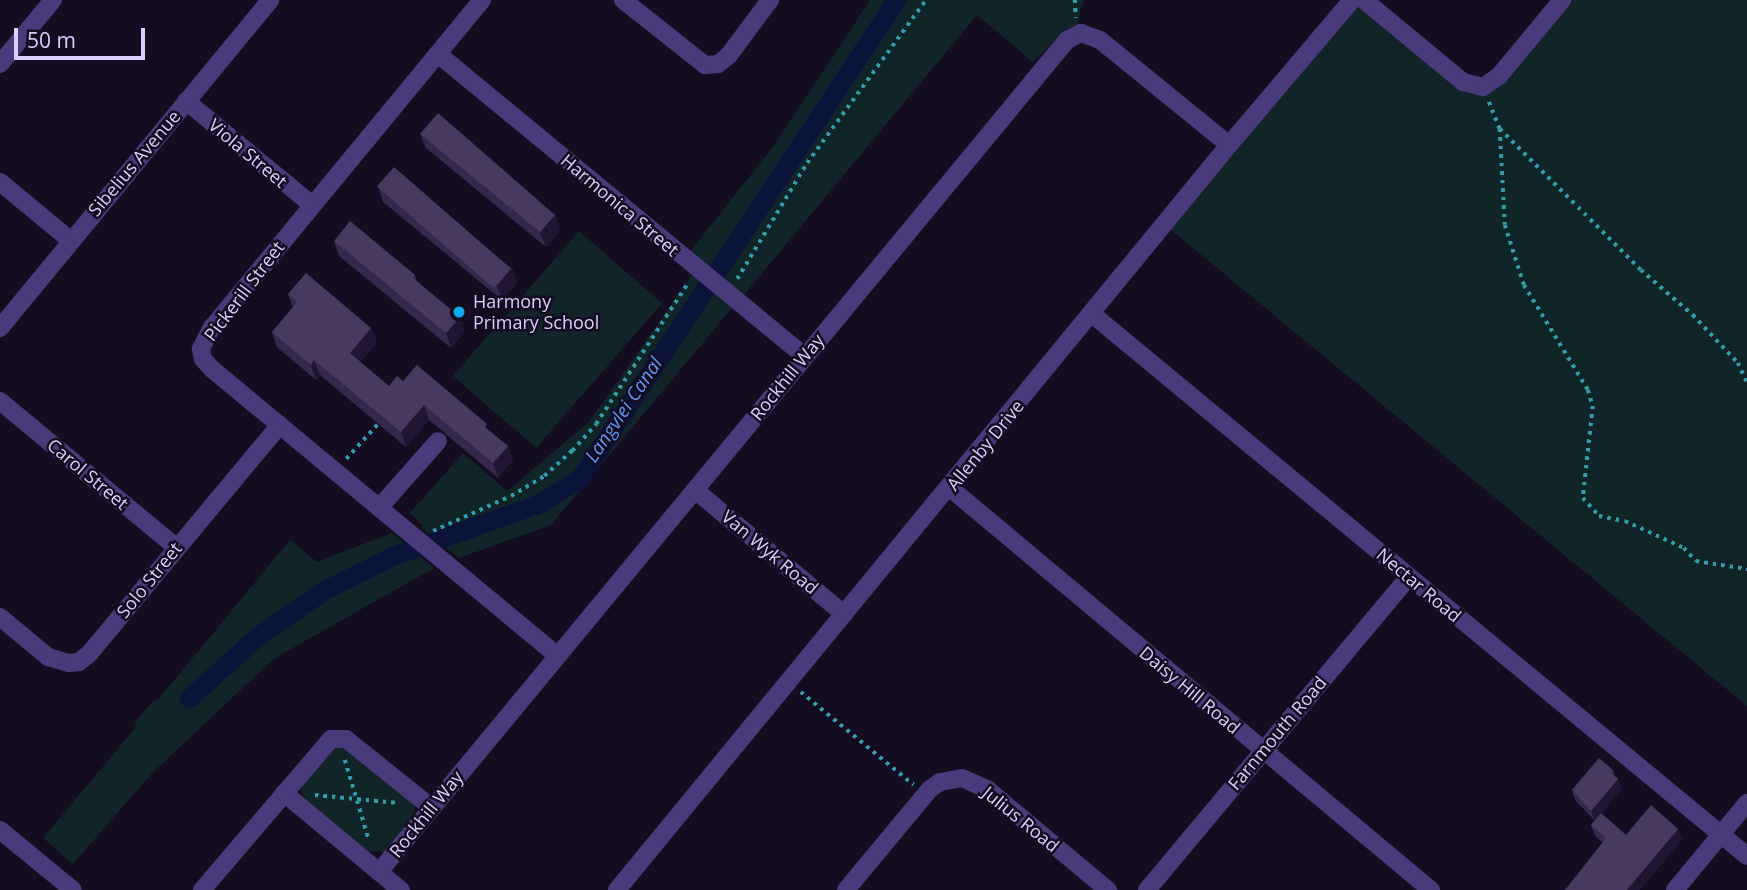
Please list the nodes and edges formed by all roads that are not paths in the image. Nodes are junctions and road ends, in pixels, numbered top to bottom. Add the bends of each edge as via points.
1 (53, 0) edge
2 (270, 0) edge
3 (481, 0) edge
4 (623, 0) edge
5 (770, 0) edge
6 (1352, 0) edge
7 (1364, 0) edge
8 (1562, 0) edge
9 (438, 54) junction
10 (0, 64) edge
11 (186, 101) junction
12 (1229, 145) junction
13 (0, 182) edge
14 (311, 204) junction
15 (70, 240) junction
16 (1093, 314) junction
17 (0, 328) edge
18 (804, 356) junction
19 (0, 401) edge
20 (279, 425) junction
21 (438, 441) dead end
22 (950, 488) junction
23 (695, 490) junction
24 (379, 508) junction
25 (176, 547) junction
26 (1409, 577) junction
27 (844, 614) junction
28 (0, 617) edge
29 (557, 654) junction
30 (1262, 751) junction
31 (285, 793) junction
32 (1747, 803) edge
33 (431, 807) junction
34 (0, 830) edge
35 (1721, 834) junction
36 (1747, 856) edge
37 (379, 872) junction
38 (1089, 884) edge
39 (73, 890) edge
40 (202, 890) edge
41 (401, 890) edge
42 (617, 890) edge
43 (846, 890) edge
44 (1108, 890) edge
45 (1147, 890) edge
46 (1431, 890) edge
47 (1675, 890) edge

1 - 10 street
2 - 11 street, Sibelius Avenue
3 - 9 street, Pickerill Street
4 - 5 street via 705,65 718,64 729,55
6 - 12 street, Allenby Drive
7 - 8 street via 1463,82 1483,87 1499,76
9 - 14 street, Pickerill Street
9 - 18 street, Harmonica Street
11 - 14 street, Viola Street
11 - 15 street, Sibelius Avenue
12 - 16 street, Allenby Drive
12 - 18 street, Rockhill Way via 1100,40 1087,34 1072,36
13 - 15 street
14 - 20 street, Pickerill Street via 212,327 201,349 212,369
15 - 17 street, Sibelius Avenue
16 - 22 street, Allenby Drive
16 - 26 street, Nectar Road
18 - 23 street, Rockhill Way
19 - 25 street, Carol Street
20 - 24 street, Pickerill Street
20 - 25 street, Solo Street
21 - 24 street
22 - 27 street, Allenby Drive
22 - 30 street, Daisy Hill Road
23 - 27 street, Van Wyk Road
23 - 29 street, Rockhill Way
24 - 29 street, Pickerill Street
25 - 28 street, Solo Street via 79,662 48,657
26 - 30 street, Farnmouth Road
26 - 35 street, Nectar Road
27 - 42 street, Allenby Drive
29 - 33 street, Rockhill Way
30 - 45 street, Farnmouth Road
30 - 46 street, Daisy Hill Road
31 - 33 street via 324,743 338,736
31 - 37 street
31 - 40 street
32 - 35 street
33 - 37 street, Rockhill Way
34 - 39 street
35 - 36 street, Nectar Road
35 - 47 street
37 - 41 street
38 - 43 street, Julius Road via 975,782 950,779 930,789
38 - 44 street, Julius Road

